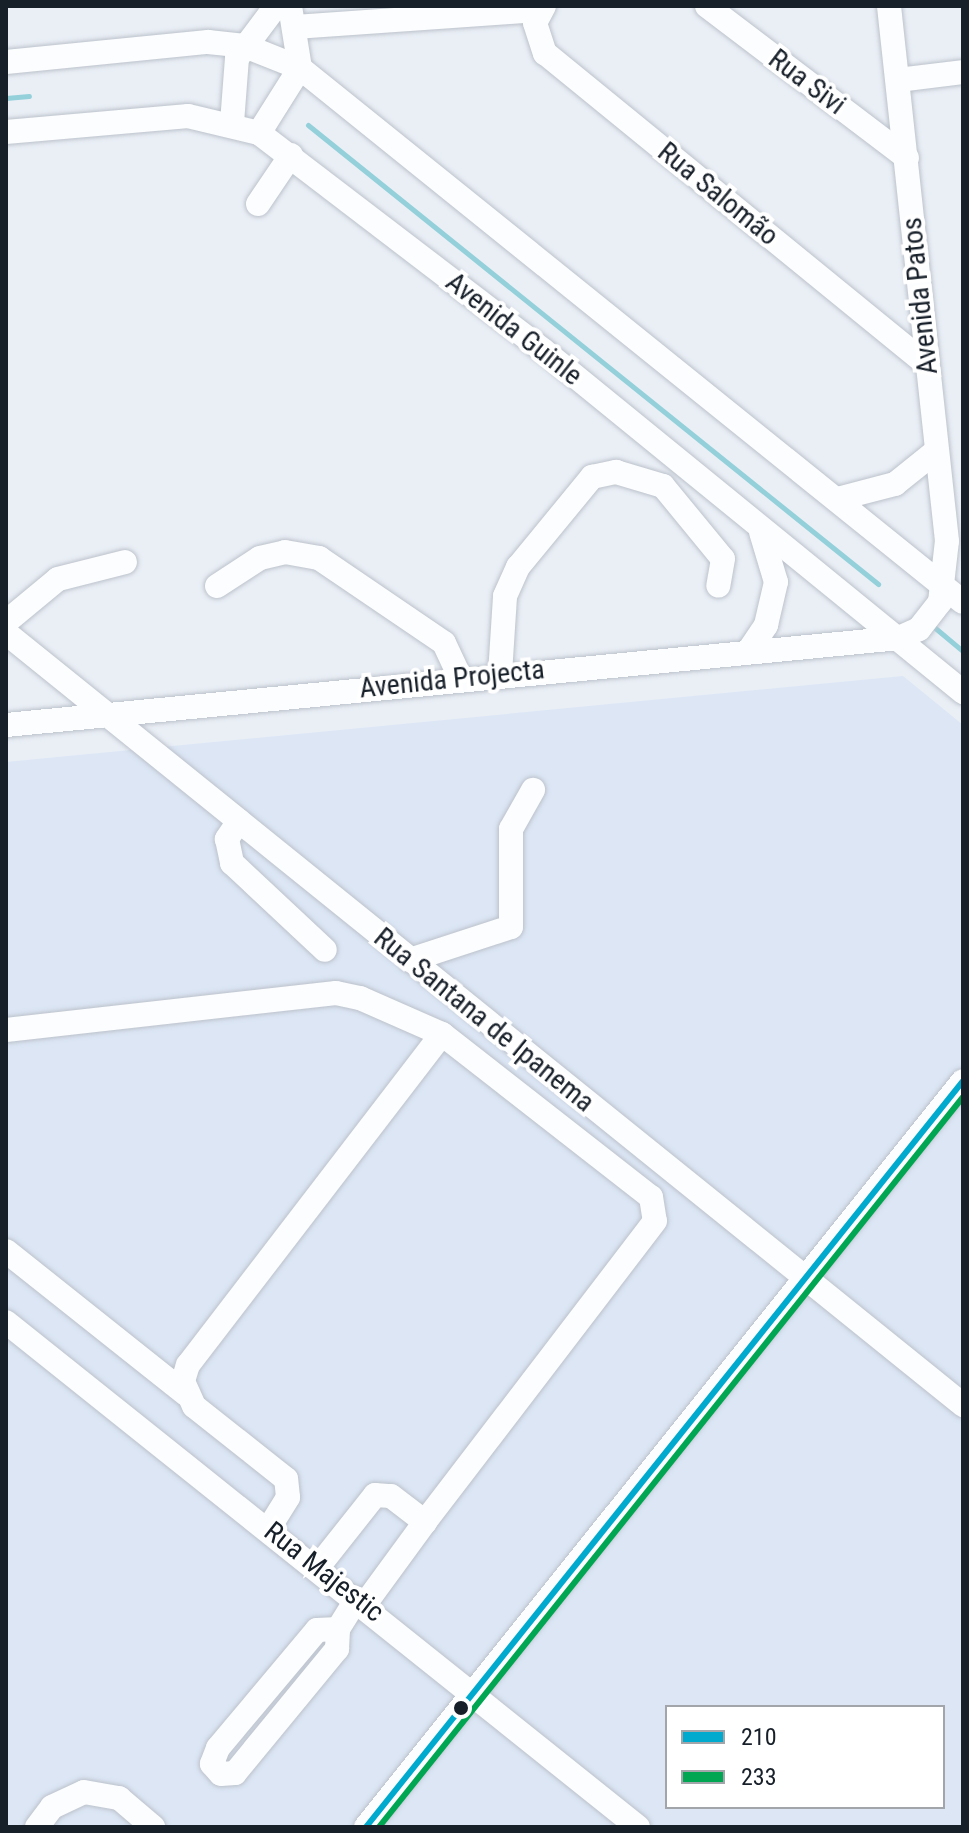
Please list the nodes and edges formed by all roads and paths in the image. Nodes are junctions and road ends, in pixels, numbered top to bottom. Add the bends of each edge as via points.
1 (276, 6) edge
2 (707, 6) edge
3 (889, 6) edge
4 (542, 8) edge
5 (293, 17) edge
6 (245, 46) junction
7 (6, 62) edge
8 (300, 68) junction
9 (963, 72) edge
10 (898, 80) junction
11 (232, 123) junction
12 (6, 132) edge
13 (259, 133) junction
14 (291, 155) junction
15 (907, 158) junction
16 (258, 204) dead end
17 (926, 364) junction
18 (936, 451) junction
19 (841, 498) junction
20 (760, 530) junction
21 (125, 562) dead end
22 (217, 586) dead end
23 (718, 586) dead end
24 (942, 586) junction
25 (963, 602) edge
26 (6, 622) edge
27 (6, 633) edge
28 (899, 638) junction
29 (750, 649) junction
30 (500, 674) junction
31 (460, 678) junction
32 (963, 692) edge
33 (107, 714) junction
34 (6, 725) edge
35 (533, 790) dead end
36 (239, 821) junction
37 (325, 950) dead end
38 (410, 960) junction
39 (6, 1030) edge
40 (442, 1034) junction
41 (963, 1081) edge
42 (6, 1251) edge
43 (803, 1279) junction
44 (6, 1322) edge
45 (186, 1394) junction
46 (963, 1405) edge
47 (425, 1522) junction
48 (269, 1528) junction
49 (318, 1567) junction
50 (361, 1601) junction
51 (338, 1629) junction
52 (477, 1693) junction
53 (37, 1827) edge
54 (153, 1827) edge
55 (366, 1827) edge
56 (638, 1827) edge

1 - 6 street
2 - 15 street, Rua Sivi
3 - 10 street, Avenida Patos
4 - 5 street
4 - 17 street, Rua Salomão via 536,40 545,53
5 - 8 street
6 - 7 street via 208,42
6 - 8 street
6 - 11 street via 233,70
8 - 13 street
8 - 19 street
9 - 10 street
10 - 15 street, Avenida Patos
11 - 12 street, Avenida Guinle via 141,117
11 - 13 street, Avenida Guinle
13 - 14 street, Avenida Guinle
14 - 16 street
14 - 20 street, Avenida Guinle
15 - 17 street, Avenida Patos
17 - 18 street, Avenida Patos
18 - 19 street via 895,484
18 - 24 street, Avenida Patos via 947,541
19 - 24 street
20 - 28 street, Avenida Guinle
20 - 29 street via 776,582 766,625
21 - 26 street via 58,579
22 - 31 street via 260,558 285,552 319,558 444,643
23 - 30 street via 723,559 663,486 616,472 592,477 518,567 505,596
24 - 25 street
24 - 28 street via 927,592
27 - 33 street, Rua Santana de Ipanema
28 - 29 street, Avenida Projecta
28 - 32 street, Avenida Guinle
29 - 30 street, Avenida Projecta
30 - 31 street, Avenida Projecta
31 - 33 street, Avenida Projecta
33 - 34 street, Avenida Projecta
33 - 36 street, Rua Santana de Ipanema
35 - 38 street via 511,829 511,927
36 - 37 street via 227,839 232,863
36 - 38 street, Rua Santana de Ipanema
38 - 43 street, Rua Santana de Ipanema
39 - 40 street via 336,993
40 - 45 street via 188,1365
40 - 47 street via 657,1208 625,1263
41 - 43 street
42 - 45 street
43 - 46 street, Rua Santana de Ipanema
43 - 52 street
44 - 48 street, Rua Majestic
45 - 48 street via 286,1479 288,1497
47 - 49 street via 391,1496 375,1495
47 - 50 street
48 - 49 street, Rua Majestic
49 - 50 street, Rua Majestic
50 - 51 street
50 - 52 street, Rua Majestic
51 - 51 street via 317,1630 218,1748 212,1764 221,1774 235,1773 337,1649
52 - 55 street
52 - 56 street, Rua Majestic
53 - 54 street via 52,1807 84,1792 119,1798

